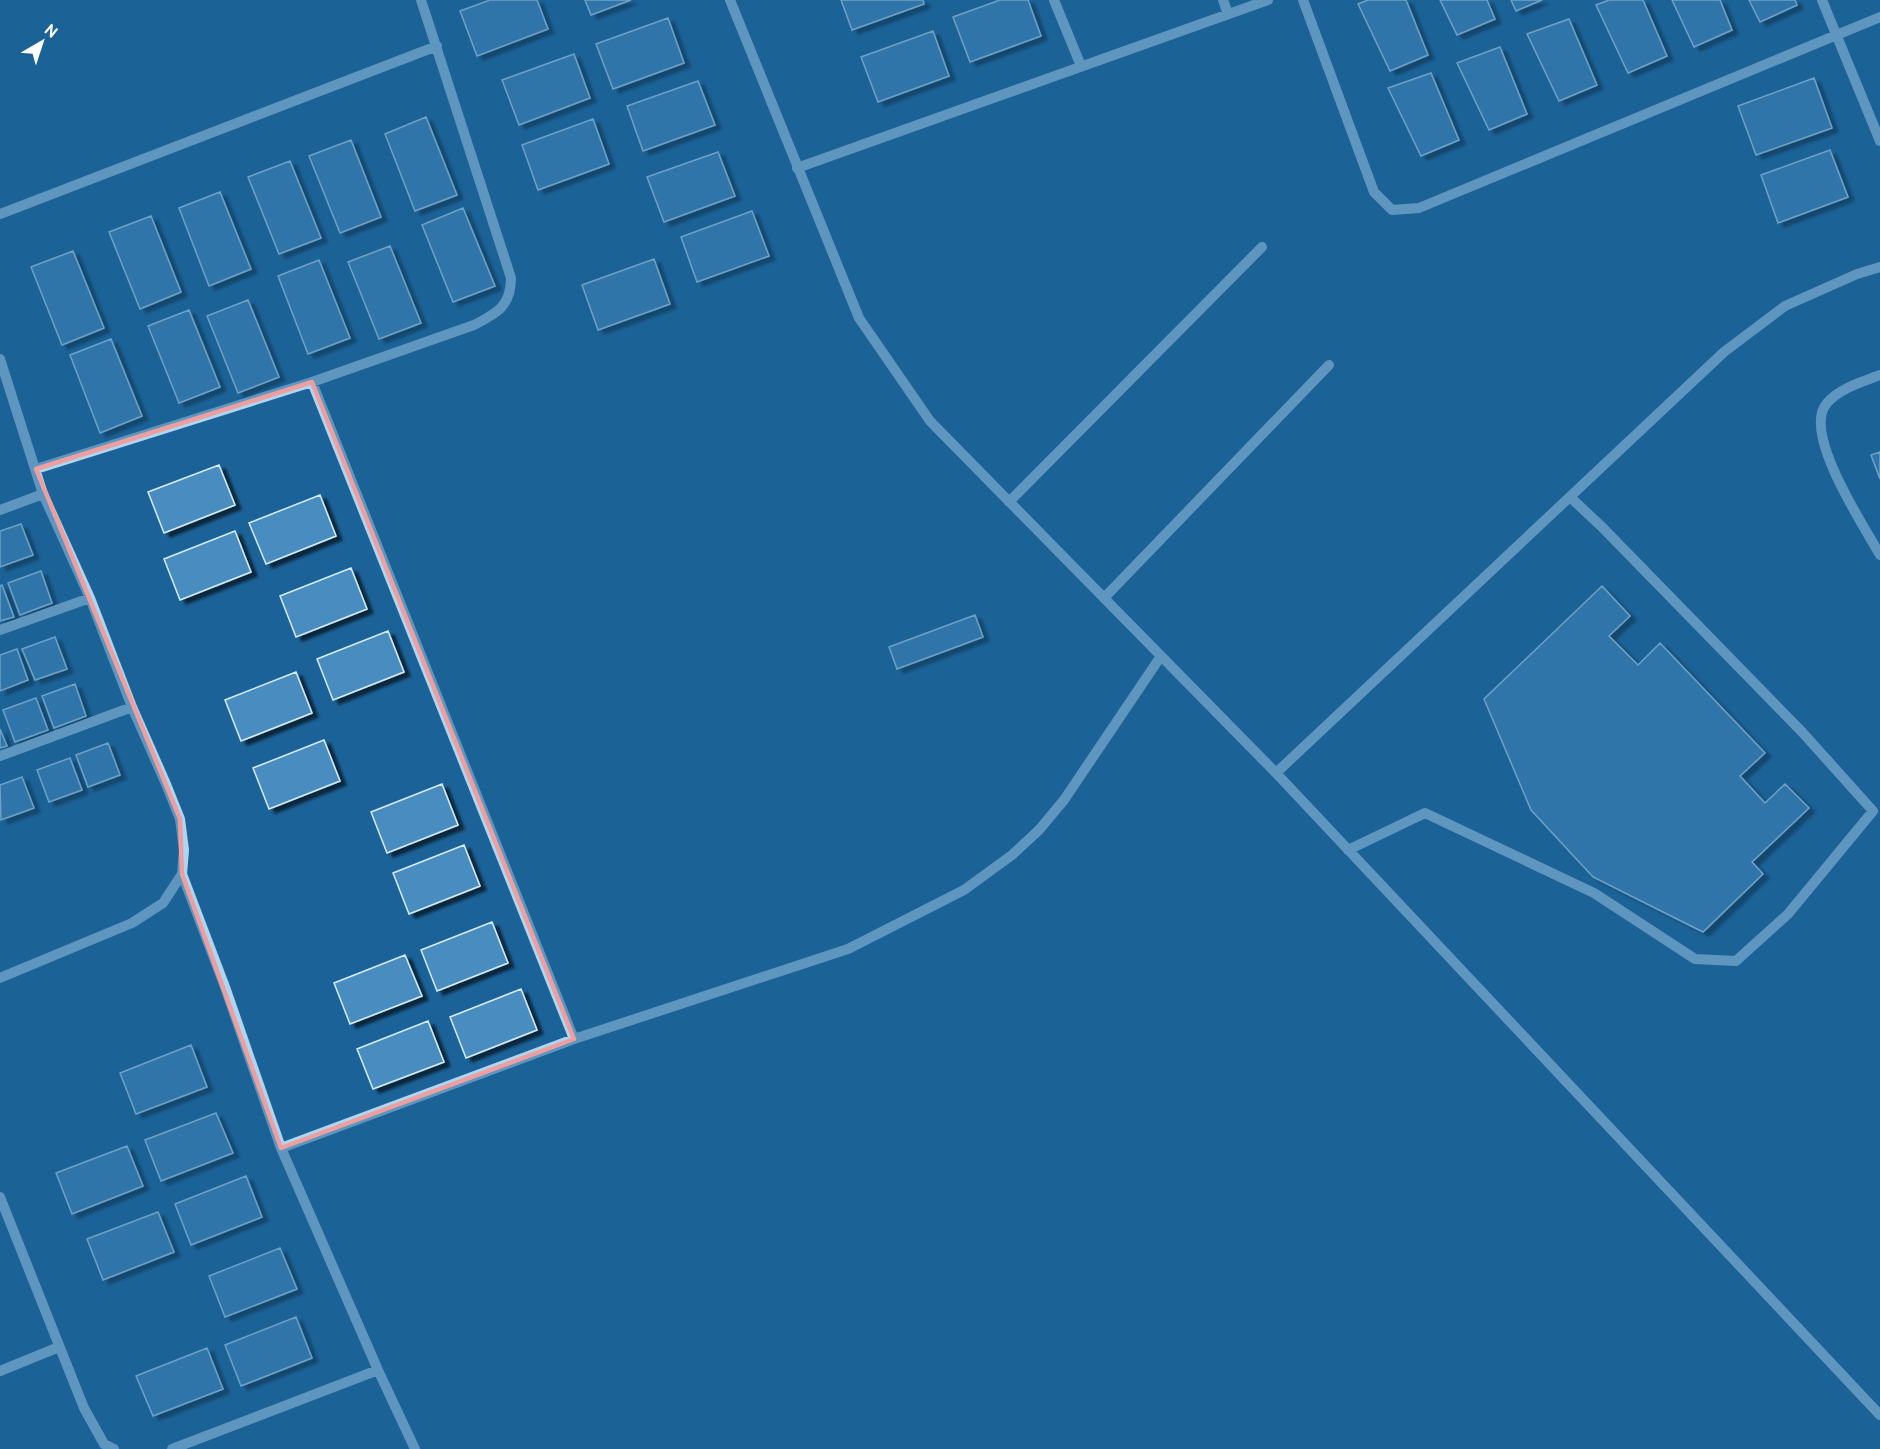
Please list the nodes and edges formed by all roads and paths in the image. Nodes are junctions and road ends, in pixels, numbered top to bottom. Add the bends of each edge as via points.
1 (421, 0) edge
2 (730, 0) edge
3 (1054, 0) edge
4 (1223, 0) edge
5 (1268, 0) edge
6 (1303, 0) edge
7 (1822, 0) edge
8 (1228, 14) junction
9 (1880, 17) edge
10 (1835, 35) junction
11 (437, 46) junction
12 (1082, 66) junction
13 (1880, 141) edge
14 (797, 168) junction
15 (0, 214) edge
16 (1262, 247) dead end
17 (1880, 267) edge
18 (0, 359) edge
19 (1329, 365) dead end
20 (1880, 375) edge
21 (312, 382) junction
22 (36, 469) junction
23 (43, 494) junction
24 (1570, 497) junction
25 (1009, 502) junction
26 (0, 510) edge
27 (1880, 555) edge
28 (90, 598) junction
29 (1104, 598) junction
30 (0, 630) edge
31 (1161, 656) junction
32 (132, 707) junction
33 (0, 756) edge
34 (1276, 773) junction
35 (1348, 850) junction
36 (182, 874) junction
37 (0, 978) edge
38 (574, 1039) junction
39 (281, 1148) junction
40 (0, 1197) edge
41 (59, 1347) junction
42 (378, 1370) junction
43 (0, 1371) edge
44 (1880, 1416) edge
45 (114, 1449) edge
46 (172, 1449) edge
47 (415, 1449) edge

1 - 11 street
2 - 14 street
3 - 12 street
4 - 8 street
5 - 8 street
6 - 10 street via 1374,192 1392,210 1419,208
7 - 10 street
8 - 12 street
9 - 10 street
10 - 13 street
11 - 15 street
11 - 21 street via 511,278 511,290 494,315 474,325
12 - 14 street
14 - 25 street via 859,318 930,422
16 - 25 street
17 - 24 street via 1785,306 1724,352
18 - 22 street
19 - 29 street
20 - 27 street via 1843,389 1820,414 1821,435 1832,468
21 - 22 street
21 - 38 street
22 - 23 street
23 - 26 street
23 - 28 street
24 - 34 street
24 - 35 street via 1803,733 1872,811 1788,914 1736,961 1695,959 1594,893 1425,813
25 - 29 street
28 - 30 street
28 - 32 street
29 - 31 street
31 - 34 street
31 - 38 street via 1064,800 1039,830 964,890 848,950
32 - 33 street
32 - 36 street via 180,819
34 - 35 street
35 - 44 street
36 - 37 street via 164,903 132,923
36 - 39 street
38 - 39 street
39 - 42 street
40 - 41 street
41 - 43 street
41 - 45 street via 84,1408 104,1444
42 - 46 street
42 - 47 street

